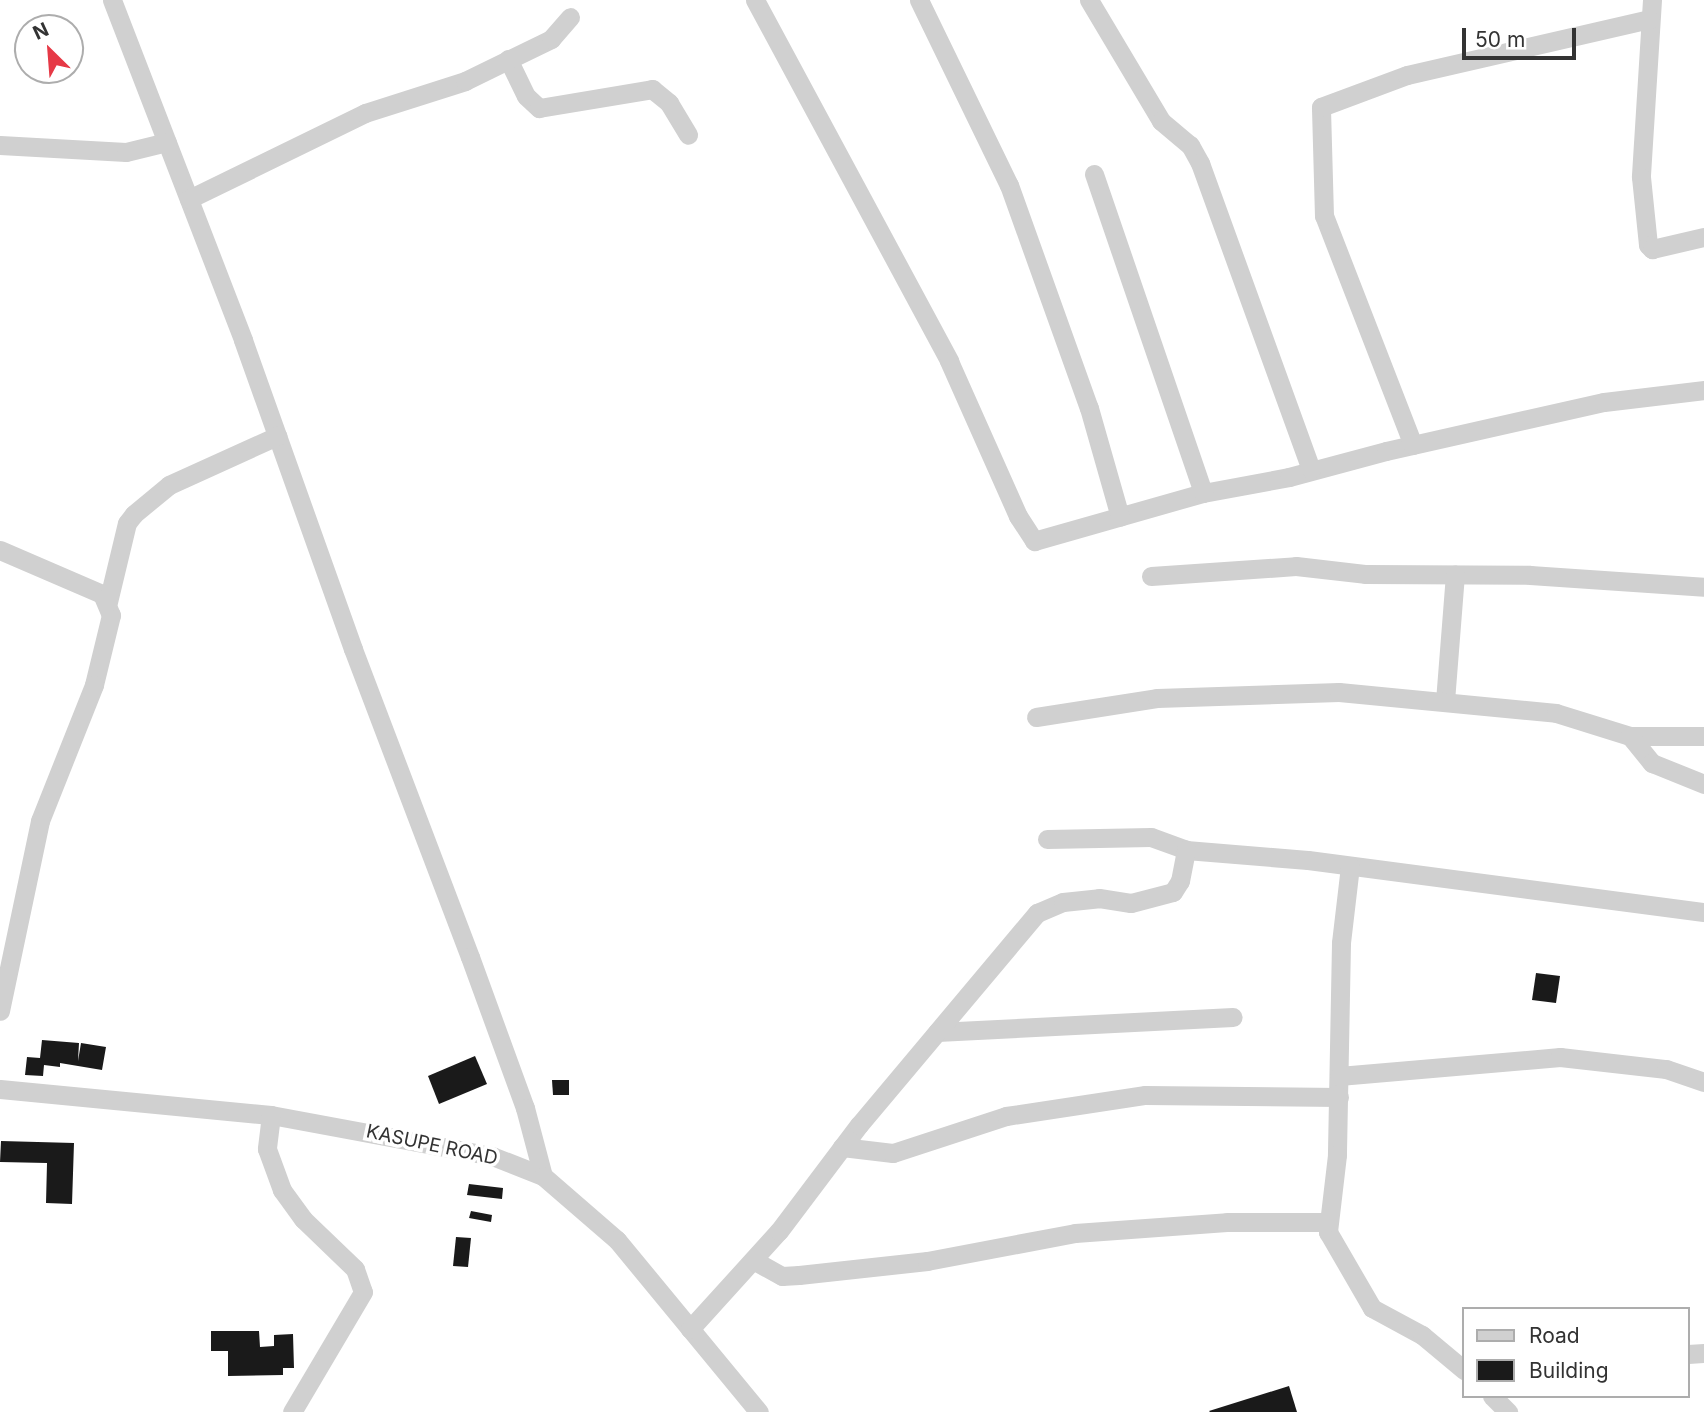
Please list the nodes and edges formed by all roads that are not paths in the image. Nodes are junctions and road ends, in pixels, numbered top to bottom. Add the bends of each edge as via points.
1 (112, 0) edge
2 (755, 0) edge
3 (919, 0) edge
4 (1089, 0) edge
5 (1651, 10) edge
6 (570, 18) dead end
7 (508, 59) junction
8 (688, 135) dead end
9 (167, 142) junction
10 (0, 145) edge
11 (1094, 174) dead end
12 (189, 199) junction
13 (1704, 237) edge
14 (1704, 390) edge
15 (277, 436) junction
16 (1413, 445) junction
17 (1311, 470) junction
18 (1203, 493) junction
19 (1120, 517) junction
20 (0, 550) edge
21 (1455, 575) junction
22 (1151, 576) dead end
23 (1704, 587) edge
24 (107, 602) junction
25 (1445, 701) junction
26 (1036, 718) dead end
27 (1630, 736) junction
28 (1704, 736) edge
29 (1704, 784) edge
30 (1047, 839) dead end
31 (1185, 850) junction
32 (1350, 866) junction
33 (1704, 912) edge
34 (7, 931) edge
35 (0, 1011) edge
36 (1233, 1017) dead end
37 (936, 1032) junction
38 (1339, 1076) junction
39 (1704, 1082) edge
40 (0, 1089) edge
41 (1339, 1097) junction
42 (271, 1115) junction
43 (842, 1147) junction
44 (543, 1176) junction
45 (1327, 1222) junction
46 (753, 1260) junction
47 (690, 1329) junction
48 (1460, 1362) edge
49 (1494, 1398) edge
50 (292, 1412) edge
51 (759, 1412) edge
52 (1508, 1412) edge

1 - 9 street
2 - 19 street via 949,361 1028,536 1038,541
3 - 19 street via 1009,185 1089,408
4 - 17 street via 1161,121 1190,145 1200,163
5 - 13 street via 1641,177 1647,245 1651,249
5 - 16 street via 1407,75 1321,107 1324,216
6 - 7 street via 551,38
7 - 8 street via 526,96 539,108 652,89 669,103
7 - 12 street via 465,80 365,113
9 - 10 street via 126,152
9 - 12 street
11 - 18 street
12 - 15 street
14 - 16 street via 1604,402
15 - 24 street via 169,485 134,514 127,523
15 - 44 street via 525,1108
16 - 17 street
17 - 18 street
18 - 19 street
20 - 24 street via 96,591
21 - 22 street via 1365,574 1296,566
21 - 23 street via 1530,575
21 - 25 street
24 - 34 street via 111,615 106,649 40,821
25 - 26 street via 1339,692 1254,692 1157,698
25 - 27 street via 1556,713
27 - 28 street
27 - 29 street via 1652,764
30 - 31 street via 1151,837
31 - 32 street
31 - 37 street via 1180,881 1173,892 1131,903 1089,898 1043,908
32 - 33 street
32 - 38 street via 1341,943
34 - 35 street
36 - 37 street
37 - 43 street
38 - 39 street via 1560,1057 1654,1067
38 - 41 street
40 - 42 street, KASUPE ROAD
41 - 43 street via 1134,1096 1006,1116 893,1153
41 - 45 street
42 - 44 street, KASUPE ROAD via 492,1156
42 - 50 street via 267,1149 282,1190 303,1219 355,1269 363,1286 361,1303 323,1354
43 - 46 street
44 - 47 street, KASUPE ROAD via 617,1240
45 - 46 street via 1227,1222 1075,1233 927,1261 799,1275 782,1276
45 - 48 street via 1332,1243 1371,1308
46 - 47 street
47 - 51 street, KASUPE ROAD
49 - 52 street

